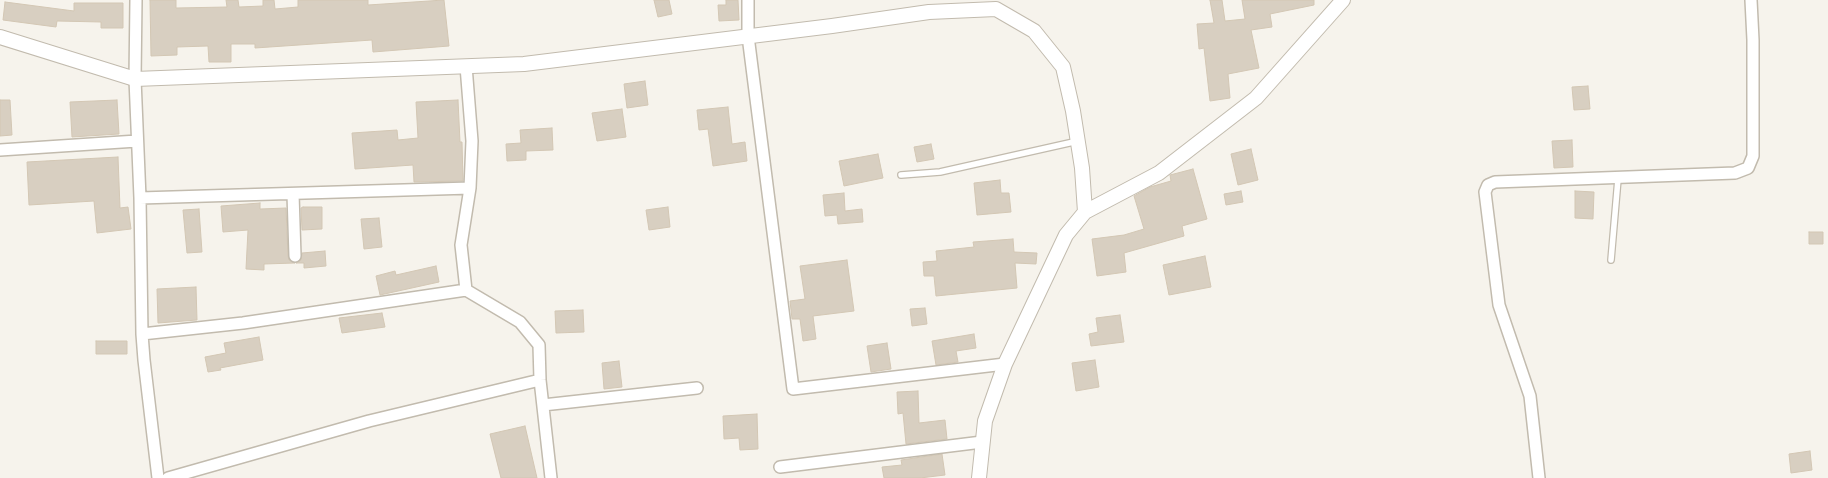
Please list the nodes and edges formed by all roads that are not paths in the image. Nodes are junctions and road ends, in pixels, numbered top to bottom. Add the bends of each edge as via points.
1 (136, 0) edge
2 (748, 0) edge
3 (1343, 0) edge
4 (1751, 0) edge
5 (748, 36) junction
6 (0, 37) edge
7 (466, 66) junction
8 (134, 79) junction
9 (137, 141) junction
10 (1078, 141) junction
11 (0, 150) edge
12 (901, 175) dead end
13 (1618, 178) junction
14 (470, 188) junction
15 (293, 194) junction
16 (140, 198) junction
17 (1086, 212) junction
18 (295, 256) dead end
19 (1611, 260) dead end
20 (466, 290) junction
21 (142, 334) junction
22 (1005, 364) junction
23 (540, 380) junction
24 (697, 388) dead end
25 (543, 405) junction
26 (982, 442) junction
27 (780, 467) dead end
28 (158, 478) edge
29 (168, 478) edge
30 (551, 478) edge
31 (979, 478) edge
32 (1539, 478) edge

1 - 8 street
2 - 5 street
3 - 17 street via 1256,98 1159,173
4 - 13 street via 1753,156 1748,168 1735,173
5 - 7 street via 524,64
5 - 10 street via 929,12 996,9 1034,31 1063,67
5 - 22 street via 793,388
6 - 8 street
7 - 8 street
7 - 14 street via 472,141
8 - 9 street
9 - 11 street
9 - 16 street
10 - 12 lane via 940,172
10 - 17 street
13 - 19 lane
13 - 32 street via 1495,182 1488,185 1485,192 1499,305 1530,396
14 - 15 street
14 - 20 street via 461,246
15 - 16 street
15 - 18 street
16 - 21 street
17 - 22 street via 1066,235
20 - 21 street via 242,323
20 - 23 street via 520,322 539,345
21 - 28 street
22 - 26 street via 985,421
23 - 25 street
23 - 29 street via 369,421
24 - 25 street
25 - 30 street
26 - 27 street
26 - 31 street

